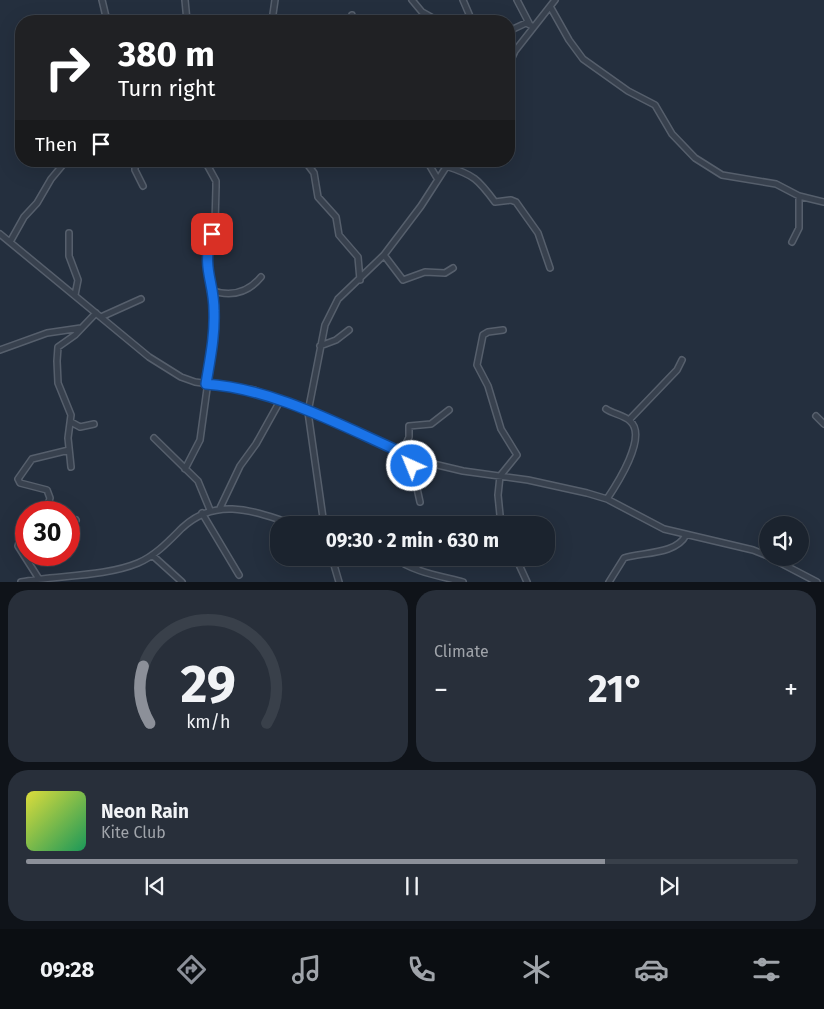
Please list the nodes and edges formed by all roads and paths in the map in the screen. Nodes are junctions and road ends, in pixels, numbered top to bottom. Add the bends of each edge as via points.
1 (102, 0) edge
2 (185, 0) edge
3 (275, 0) edge
4 (412, 0) edge
5 (463, 0) edge
6 (516, 0) edge
7 (555, 0) edge
8 (551, 8) junction
9 (106, 15) edge
10 (186, 15) edge
11 (273, 15) edge
12 (427, 15) edge
13 (469, 15) edge
14 (529, 23) junction
15 (534, 27) junction
16 (515, 29) edge
17 (515, 50) edge
18 (61, 167) edge
19 (135, 167) edge
20 (208, 167) edge
21 (310, 167) edge
22 (430, 167) edge
23 (445, 167) edge
24 (449, 167) edge
25 (436, 178) junction
26 (143, 186) dead end
27 (799, 196) junction
28 (824, 202) edge
29 (69, 233) dead end
30 (0, 234) edge
31 (10, 242) junction
32 (792, 242) dead end
33 (384, 255) junction
34 (453, 268) dead end
35 (550, 268) dead end
36 (260, 277) dead end
37 (360, 280) junction
38 (210, 290) junction
39 (75, 295) junction
40 (141, 299) dead end
41 (98, 315) junction
42 (81, 328) junction
43 (349, 330) dead end
44 (502, 330) dead end
45 (320, 346) junction
46 (0, 350) edge
47 (682, 360) dead end
48 (206, 384) junction
49 (280, 400) junction
50 (606, 409) dead end
51 (449, 410) dead end
52 (308, 412) junction
53 (816, 416) dead end
54 (629, 420) junction
55 (71, 422) junction
56 (94, 424) dead end
57 (824, 424) edge
58 (154, 438) dead end
59 (69, 450) junction
60 (402, 453) junction
61 (410, 456) junction
62 (71, 467) dead end
63 (185, 469) junction
64 (500, 476) junction
65 (607, 499) junction
66 (49, 501) edge
67 (420, 502) dead end
68 (220, 508) junction
69 (210, 510) junction
70 (202, 513) junction
71 (323, 516) edge
72 (500, 516) edge
73 (270, 517) edge
74 (686, 535) junction
75 (759, 554) edge
76 (152, 555) junction
77 (31, 566) edge
78 (334, 566) edge
79 (411, 566) edge
80 (520, 566) edge
81 (786, 566) edge
82 (417, 568) joint
83 (239, 575) dead end
84 (39, 578) junction
85 (21, 582) edge
86 (182, 582) edge
87 (339, 582) edge
88 (463, 582) edge
89 (527, 582) edge
90 (610, 582) edge
91 (817, 582) edge

1 - 9 street
2 - 10 street
3 - 11 street
4 - 12 street
5 - 13 street
6 - 14 street
7 - 8 street
8 - 15 street
8 - 27 street via 583,59 628,92 655,105 672,134 694,158 722,174 776,184
14 - 15 street
14 - 16 street
15 - 17 street
18 - 31 street
19 - 26 street
20 - 38 street via 216,181 215,224 207,256
21 - 37 street via 314,172 318,197 336,217 339,235 358,256
22 - 25 street
23 - 25 street
24 - 35 street via 472,176 486,187 495,202 516,202 538,233
25 - 33 street via 421,206
27 - 28 street
27 - 32 street via 799,228
29 - 39 street via 69,256 78,280
30 - 31 street
31 - 39 street
33 - 34 street via 403,280 425,272 445,273
33 - 37 street
36 - 38 street via 254,285 235,294
37 - 45 street via 338,299 330,312
38 - 48 street via 214,340
39 - 41 street
40 - 41 street
41 - 42 street
41 - 48 street via 168,370 181,378
42 - 46 street via 47,333
42 - 55 street via 58,347 56,361 58,383 70,410
43 - 45 street
44 - 64 street via 483,335 476,362 491,394 501,429 518,455
45 - 52 street
47 - 54 street via 678,370
48 - 49 street via 254,390
48 - 63 street via 200,440
49 - 52 street
49 - 68 street via 240,466
50 - 54 street
51 - 60 street via 431,424 409,426 409,437
52 - 60 street
52 - 71 street
53 - 57 street
54 - 65 street via 635,430 635,445
55 - 56 street via 80,427
55 - 59 street
58 - 63 street
59 - 62 street
59 - 66 street via 32,459 18,479 20,483 47,490
60 - 61 street
61 - 64 street via 463,471
61 - 67 street
63 - 69 street via 203,488
64 - 65 street
64 - 72 street
65 - 74 street via 664,529
68 - 69 street
68 - 73 street
69 - 70 street
70 - 76 street
70 - 83 street
74 - 75 street
74 - 90 street via 680,543 656,553 624,558
76 - 84 street via 129,566
76 - 86 street
77 - 84 street
78 - 87 street
79 - 82 street
80 - 89 street
81 - 91 street
82 - 88 street
84 - 85 street

